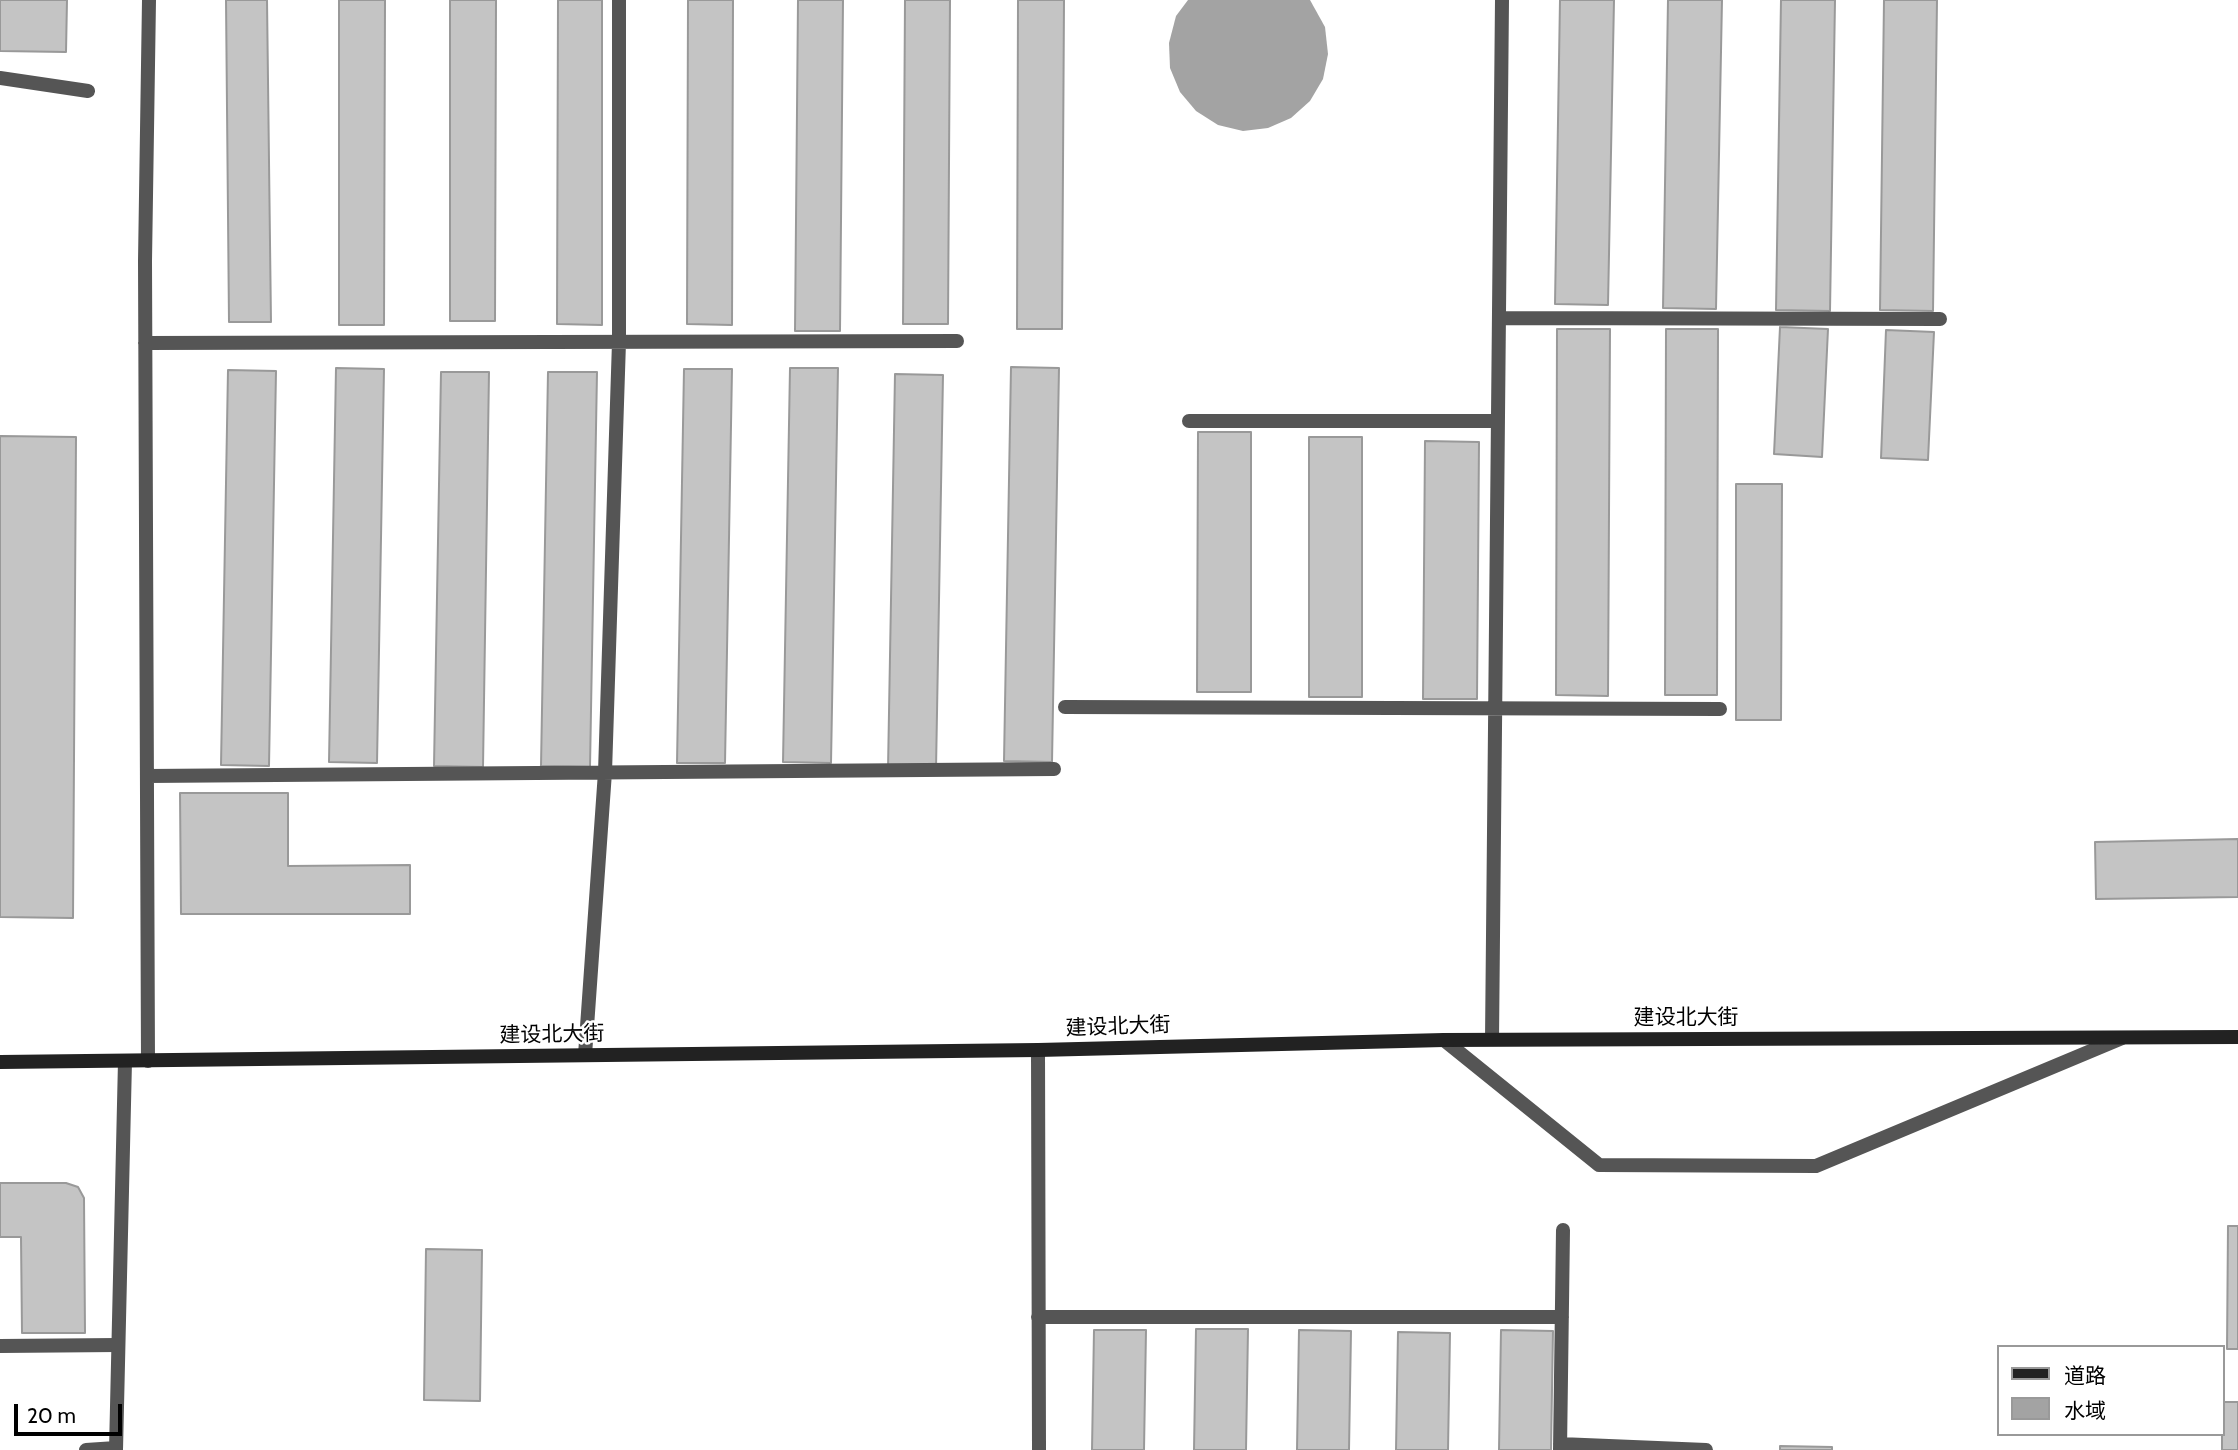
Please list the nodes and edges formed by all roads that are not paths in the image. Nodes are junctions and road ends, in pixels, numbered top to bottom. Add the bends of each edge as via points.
1 (149, 0) edge
2 (619, 0) edge
3 (1502, 0) edge
4 (0, 78) edge
5 (88, 91) dead end
6 (1499, 317) junction
7 (1940, 319) dead end
8 (957, 341) dead end
9 (619, 342) junction
10 (145, 343) junction
11 (1189, 421) dead end
12 (1498, 421) junction
13 (1065, 707) dead end
14 (1495, 708) junction
15 (1720, 709) dead end
16 (1054, 769) dead end
17 (606, 772) junction
18 (147, 776) junction
19 (2238, 1037) edge
20 (2122, 1038) junction
21 (1492, 1039) junction
22 (1444, 1040) junction
23 (1038, 1050) junction
24 (585, 1055) junction
25 (125, 1061) junction
26 (148, 1061) junction
27 (0, 1062) edge
28 (1563, 1230) dead end
29 (1038, 1317) junction
30 (1562, 1317) junction
31 (118, 1345) junction
32 (0, 1346) edge
33 (1560, 1447) edge
34 (116, 1449) edge
35 (86, 1450) edge
36 (1039, 1450) edge
37 (1706, 1450) edge

1 - 10 street
2 - 9 street
3 - 6 street
4 - 5 street
6 - 7 street
6 - 12 street
8 - 9 street
9 - 10 street
9 - 17 street
10 - 18 street
11 - 12 street
12 - 14 street
13 - 14 street
14 - 15 street
14 - 21 street
16 - 17 street
17 - 18 street
17 - 24 street
18 - 26 street
19 - 20 main road, 建设北大街
20 - 21 main road, 建设北大街
20 - 22 street via 1816,1166 1599,1165
21 - 22 main road, 建设北大街
22 - 23 main road, 建设北大街
23 - 24 main road, 建设北大街
23 - 29 street
24 - 26 main road, 建设北大街
25 - 26 main road, 建设北大街
25 - 27 main road, 建设北大街
25 - 31 street
28 - 30 street
29 - 30 street
29 - 36 street
30 - 33 street
31 - 32 street
31 - 34 street
33 - 37 street
34 - 35 street

